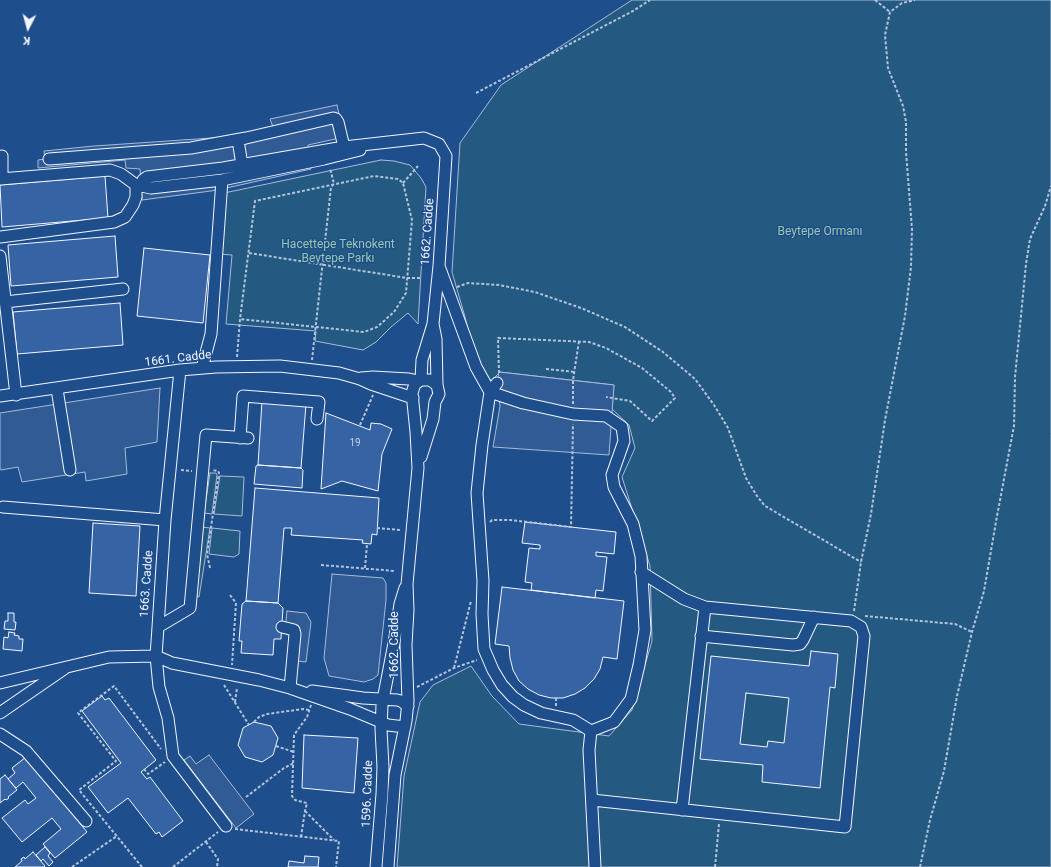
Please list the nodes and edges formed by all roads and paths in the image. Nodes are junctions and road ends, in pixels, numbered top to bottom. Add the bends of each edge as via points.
1 (650, 0) edge
2 (875, 0) edge
3 (915, 0) edge
4 (890, 12) junction
5 (476, 93) dead end
6 (238, 140) junction
7 (379, 142) junction
8 (344, 146) junction
9 (2, 156) dead end
10 (49, 159) dead end
11 (242, 165) junction
12 (418, 166) dead end
13 (330, 167) dead end
14 (1, 179) edge
15 (222, 180) junction
16 (334, 184) junction
17 (403, 184) junction
18 (139, 185) junction
19 (1051, 186) edge
20 (0, 237) edge
21 (249, 253) junction
22 (0, 256) edge
23 (323, 265) junction
24 (439, 266) junction
25 (406, 278) junction
26 (422, 278) dead end
27 (123, 289) dead end
28 (448, 290) junction
29 (5, 302) junction
30 (240, 319) junction
31 (433, 324) junction
32 (316, 328) junction
33 (579, 341) junction
34 (237, 367) junction
35 (202, 368) junction
36 (546, 369) dead end
37 (180, 370) junction
38 (311, 370) junction
39 (575, 372) junction
40 (360, 378) junction
41 (419, 381) junction
42 (496, 384) junction
43 (437, 385) junction
44 (56, 389) junction
45 (375, 391) dead end
46 (16, 395) junction
47 (0, 396) edge
48 (606, 397) dead end
49 (413, 398) junction
50 (435, 402) junction
51 (573, 414) junction
52 (317, 419) dead end
53 (360, 425) dead end
54 (418, 468) junction
55 (170, 469) junction
56 (70, 470) dead end
57 (211, 470) dead end
58 (196, 472) dead end
59 (3, 507) dead end
60 (165, 520) junction
61 (377, 528) dead end
62 (400, 530) dead end
63 (480, 532) junction
64 (367, 544) dead end
65 (861, 562) junction
66 (321, 565) dead end
67 (210, 568) dead end
68 (365, 568) junction
69 (395, 571) dead end
70 (641, 572) junction
71 (407, 584) junction
72 (230, 595) dead end
73 (471, 601) dead end
74 (705, 607) junction
75 (853, 615) dead end
76 (861, 616) dead end
77 (814, 617) junction
78 (158, 627) junction
79 (282, 627) dead end
80 (972, 632) junction
81 (702, 636) junction
82 (156, 656) junction
83 (478, 660) dead end
84 (69, 665) junction
85 (454, 668) junction
86 (231, 674) junction
87 (0, 682) edge
88 (224, 685) dead end
89 (237, 688) dead end
90 (293, 689) junction
91 (408, 693) junction
92 (314, 696) junction
93 (383, 699) junction
94 (235, 703) junction
95 (408, 706) junction
96 (310, 710) junction
97 (1, 712) edge
98 (254, 722) dead end
99 (381, 722) junction
100 (249, 725) dead end
101 (405, 727) junction
102 (591, 731) junction
103 (2, 739) edge
104 (276, 746) dead end
105 (294, 752) junction
106 (173, 756) junction
107 (294, 763) junction
108 (162, 764) dead end
109 (144, 770) dead end
110 (246, 797) dead end
111 (592, 800) junction
112 (682, 810) junction
113 (305, 812) junction
114 (720, 814) junction
115 (86, 821) dead end
116 (231, 828) junction
117 (117, 836) junction
118 (302, 838) junction
119 (335, 840) junction
120 (206, 842) junction
121 (72, 867) edge
122 (142, 867) edge
123 (173, 867) edge
124 (217, 867) edge
125 (336, 867) edge
126 (376, 867) edge
127 (388, 867) edge
128 (595, 867) edge
129 (715, 867) edge
130 (920, 867) edge

1 - 5 path
2 - 4 path
3 - 4 path via 902,3
4 - 65 path via 886,35 888,68 903,106 906,122 912,229 911,268 905,316 892,377
6 - 8 street via 333,118 337,121
6 - 10 street via 191,148
6 - 11 street
7 - 8 street
7 - 15 street via 342,155
7 - 24 street, 1662. Cadde via 424,138 439,144 446,156
8 - 11 street
9 - 14 street
11 - 18 street via 148,177
12 - 17 path
13 - 16 path
14 - 18 street via 110,170
15 - 18 street via 151,188
15 - 35 street via 211,334
16 - 17 path via 374,176 398,179
16 - 21 path via 255,202
16 - 23 path via 331,187
17 - 25 path via 412,220
18 - 20 street via 133,205 125,217 114,222
19 - 80 path via 1030,239 1016,363 1014,426 984,591
21 - 23 path
21 - 30 path
22 - 29 street
23 - 25 path
23 - 32 path
24 - 28 street
24 - 31 street, 1662. Cadde
25 - 26 path
25 - 32 path via 406,293 394,312 377,327 364,332
27 - 29 street
28 - 42 street via 476,367
28 - 65 path via 468,282 499,284 535,292 581,308 625,328 663,352 695,379 714,405 728,428 746,478 765,506
29 - 46 street
30 - 32 path
30 - 34 path
31 - 41 street, 1662. Cadde via 422,360
31 - 43 street, 1662. Cadde via 436,339
32 - 38 path
33 - 39 path
33 - 42 path via 498,338
33 - 48 path via 606,348 642,368 675,398 652,422 630,401
34 - 35 street, 1661. Cadde
34 - 38 street, 1661. Cadde via 280,366
35 - 37 street, 1661. Cadde
36 - 39 path
37 - 44 street, 1661. Cadde
37 - 55 street, 1663. Cadde
38 - 40 street, 1661. Cadde
39 - 51 path
40 - 41 street, 1661. Cadde
40 - 49 street, 1661. Cadde
41 - 43 street via 430,380
41 - 49 street, 1662. Cadde via 413,388
42 - 51 street via 523,403
42 - 63 street via 482,446 478,493
43 - 50 street, 1662. Cadde via 439,394
44 - 46 street, 1661. Cadde
44 - 56 street
45 - 53 path
46 - 47 street, 1661. Cadde
49 - 50 street via 423,406
49 - 54 street, 1662. Cadde
50 - 54 street, 1662. Cadde via 433,419
51 - 63 path via 571,527 492,520
51 - 70 street via 606,416 622,427 624,441 612,475 614,487 633,524
52 - 78 street via 318,402 243,396 244,438 206,435 190,608
54 - 71 street, 1662. Cadde
55 - 58 path
55 - 60 street, 1663. Cadde
57 - 67 path via 219,473 207,554
59 - 60 street
60 - 78 street, 1663. Cadde
61 - 62 path
63 - 102 street via 484,649 493,670 502,685 524,705 541,713 573,720
64 - 68 path
65 - 75 path
66 - 68 path
68 - 69 path
70 - 74 street via 684,599
70 - 102 street via 645,630 631,699 614,722
71 - 91 street, 1662. Cadde
71 - 93 street, 1662. Cadde via 400,604
72 - 86 path via 236,603
73 - 85 path
74 - 77 street
74 - 81 street
76 - 80 path via 955,624
77 - 81 street via 800,644
77 - 114 street via 851,621 861,627 864,636 845,827
78 - 82 street, 1663. Cadde
79 - 90 street via 294,630 295,634
80 - 130 path via 957,696 944,771
81 - 112 street
82 - 84 street via 109,657
82 - 86 street via 172,662
82 - 106 street, 1663. Cadde via 159,687 168,718
83 - 85 path
84 - 87 street
84 - 97 street
85 - 91 path
86 - 90 street
88 - 94 path
89 - 94 path
90 - 92 street
90 - 93 street
91 - 95 street, 1662. Cadde
92 - 96 path
92 - 99 street
93 - 95 street via 401,701
93 - 99 street, 1662. Cadde
94 - 100 path
95 - 101 street, 1662. Cadde
96 - 98 path via 267,714
96 - 105 path via 294,735
99 - 101 street
99 - 126 street, 1596. Cadde via 382,787
101 - 127 street, 1596. Cadde via 395,775
102 - 111 street via 589,750
103 - 115 street via 26,751
104 - 105 path
105 - 107 path
106 - 116 street
106 - 117 path via 159,747 114,686 78,713 116,761 79,790
107 - 110 path
107 - 113 path via 292,796 295,800 307,803
108 - 109 path via 148,774
111 - 112 street
111 - 128 street
112 - 114 street
113 - 118 path
113 - 119 path
114 - 129 path
116 - 118 path
116 - 120 path
117 - 121 path
117 - 122 path
118 - 119 path
119 - 125 path via 339,841
120 - 123 path
120 - 124 path via 218,859

